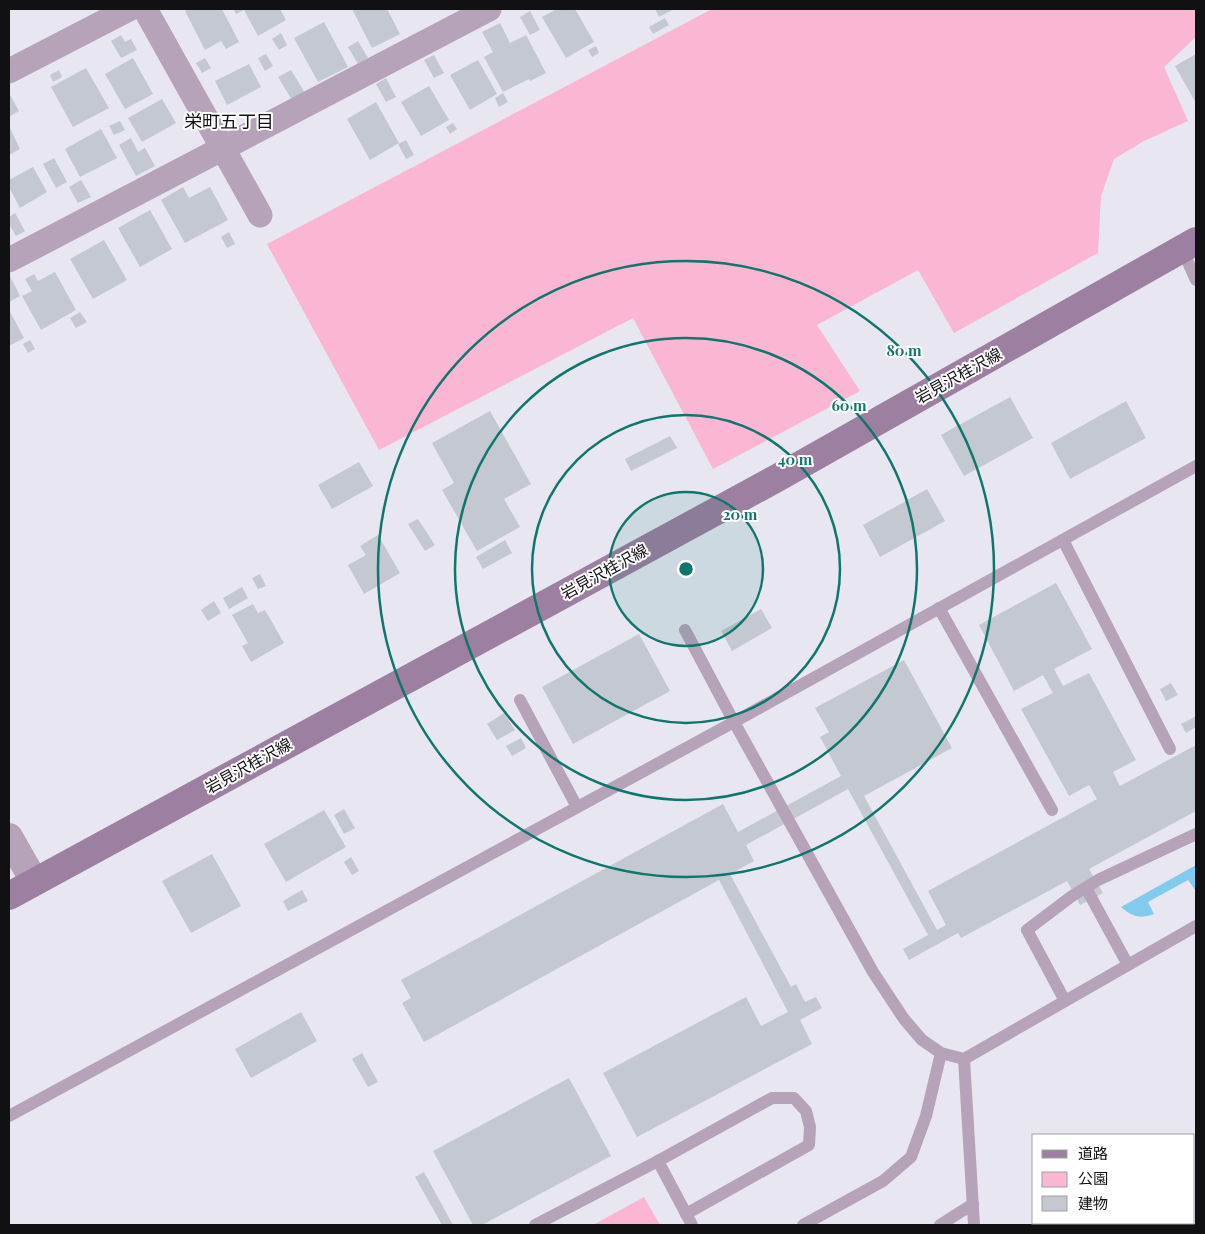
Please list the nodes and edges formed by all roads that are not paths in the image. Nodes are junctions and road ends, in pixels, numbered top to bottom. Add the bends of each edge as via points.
1 (129, 9) edge
2 (145, 9) edge
3 (489, 9) edge
4 (9, 71) edge
5 (222, 148) junction
6 (260, 215) dead end
7 (1189, 245) edge
8 (9, 260) edge
9 (1196, 280) edge
10 (1196, 466) edge
11 (1063, 540) junction
12 (939, 608) junction
13 (685, 630) dead end
14 (520, 700) dead end
15 (734, 722) junction
16 (1170, 749) dead end
17 (577, 807) junction
18 (1052, 810) dead end
19 (1196, 834) edge
20 (9, 836) edge
21 (34, 881) junction
22 (1086, 888) junction
23 (9, 896) edge
24 (1196, 926) edge
25 (1128, 965) junction
26 (1065, 1001) junction
27 (941, 1052) junction
28 (964, 1059) junction
29 (9, 1116) edge
30 (658, 1161) junction
31 (973, 1204) junction
32 (689, 1220) edge
33 (535, 1225) edge
34 (803, 1225) edge
35 (940, 1225) edge
36 (974, 1225) edge

1 - 4 street
2 - 5 street
3 - 5 street
5 - 6 street
5 - 8 street
7 - 9 lane
7 - 21 main road, 岩見沢桂沢線 via 779,476
10 - 11 lane
11 - 12 lane
11 - 16 lane
12 - 15 lane
12 - 18 lane
13 - 15 lane
14 - 17 lane
15 - 17 lane
15 - 27 lane via 873,972 904,1019 922,1040
17 - 29 lane
19 - 22 lane
20 - 21 street
21 - 23 main road, 岩見沢桂沢線
22 - 25 lane
22 - 26 lane via 1027,930
24 - 25 lane
25 - 26 lane
26 - 28 lane
27 - 28 lane
27 - 34 lane via 926,1116 911,1157 882,1182
28 - 31 lane
30 - 32 lane
30 - 32 lane via 772,1098 794,1098 806,1110 810,1127 809,1145
30 - 33 lane
31 - 35 lane
31 - 36 lane

